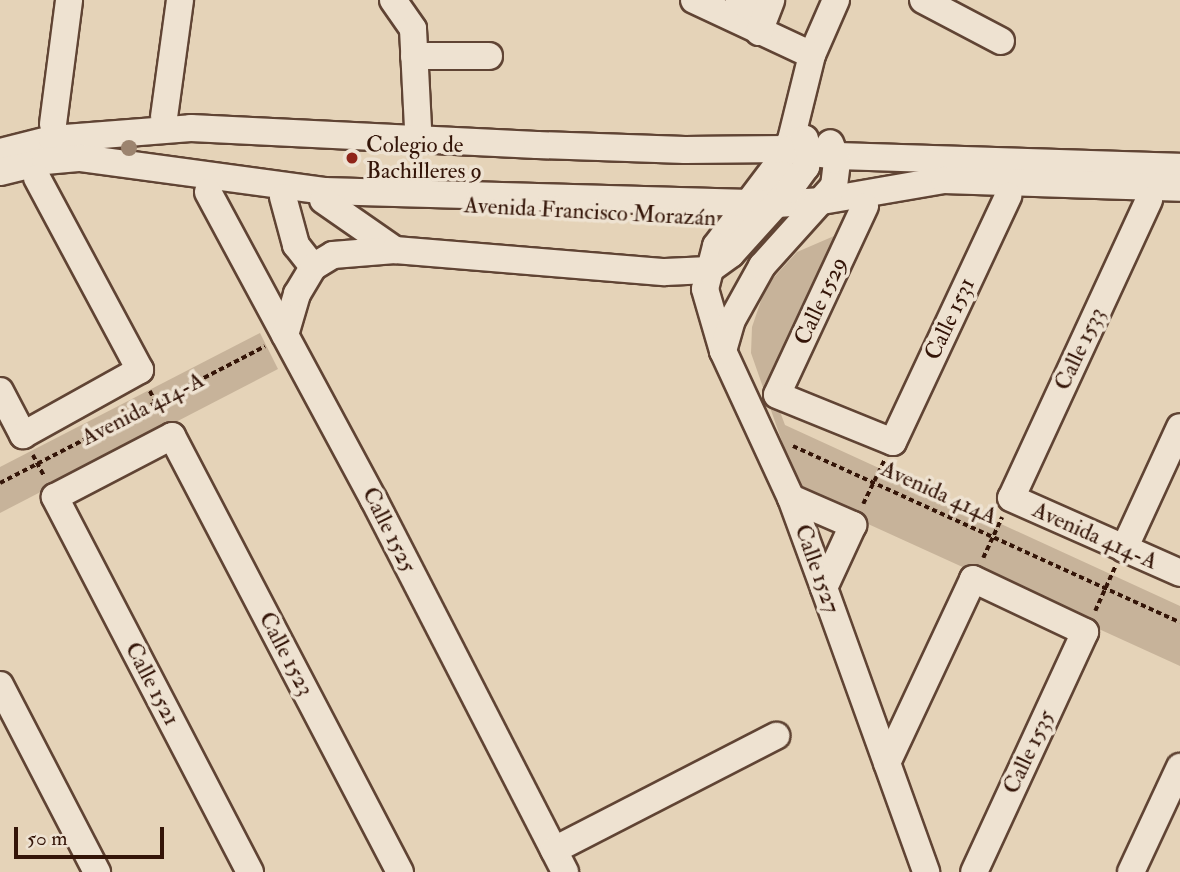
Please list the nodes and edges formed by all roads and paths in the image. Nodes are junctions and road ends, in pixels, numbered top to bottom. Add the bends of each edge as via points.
1 (69, 0) edge
2 (180, 0) edge
3 (393, 0) edge
4 (694, 0) edge
5 (738, 0) edge
6 (836, 0) edge
7 (923, 0) edge
8 (765, 16) edge
9 (1002, 41) dead end
10 (812, 55) junction
11 (414, 56) junction
12 (489, 56) dead end
13 (164, 117) junction
14 (53, 124) junction
15 (418, 127) junction
16 (0, 137) edge
17 (808, 143) junction
18 (0, 152) edge
19 (1180, 153) edge
20 (1180, 167) edge
21 (0, 172) edge
22 (37, 178) junction
23 (0, 187) edge
24 (1180, 188) edge
25 (208, 192) junction
26 (1008, 196) junction
27 (283, 197) junction
28 (323, 200) junction
29 (1149, 200) junction
30 (1180, 201) edge
31 (865, 206) junction
32 (816, 207) junction
33 (757, 211) junction
34 (395, 250) junction
35 (313, 267) junction
36 (709, 270) junction
37 (285, 335) junction
38 (723, 351) junction
39 (140, 370) junction
40 (0, 391) edge
41 (156, 402) junction
42 (1180, 427) edge
43 (761, 432) junction
44 (23, 435) junction
45 (172, 436) junction
46 (892, 442) junction
47 (38, 464) junction
48 (873, 482) junction
49 (0, 483) edge
50 (55, 497) junction
51 (790, 498) junction
52 (1011, 498) junction
53 (853, 525) junction
54 (993, 537) junction
55 (1124, 549) junction
56 (1180, 573) edge
57 (973, 579) junction
58 (824, 588) junction
59 (1105, 588) junction
60 (1180, 622) edge
61 (1085, 632) junction
62 (0, 685) edge
63 (776, 736) dead end
64 (887, 762) junction
65 (1180, 767) edge
66 (559, 861) edge
67 (97, 872) edge
68 (250, 872) edge
69 (400, 872) edge
70 (926, 872) edge
71 (974, 872) edge
72 (1131, 872) edge

1 - 14 street
2 - 13 street
3 - 11 street via 413,29
4 - 8 street
5 - 8 street
6 - 10 street
7 - 9 street
8 - 10 street
10 - 17 street
11 - 12 street
11 - 15 street
13 - 14 street
13 - 15 street
14 - 16 street
15 - 17 street
17 - 18 street via 685,150 191,128 52,139
17 - 19 street
17 - 20 street
17 - 32 street via 838,173 834,186
17 - 33 street, Calle 1527 via 806,167
21 - 33 street via 81,158 324,191
22 - 23 street, Avenida Francisco Morazán
22 - 25 street, Avenida Francisco Morazán via 91,176
22 - 39 street
24 - 32 street via 944,180
25 - 27 street, Avenida Francisco Morazán
25 - 37 street, Calle 1525
26 - 29 street, Avenida Francisco Morazán
26 - 31 street, Avenida Francisco Morazán via 943,193
26 - 46 street, Calle 1531
27 - 28 street, Avenida Francisco Morazán
27 - 35 street via 296,245
28 - 33 street, Avenida Francisco Morazán
28 - 34 street
29 - 30 street, Avenida Francisco Morazán
29 - 52 street, Calle 1533
31 - 32 street, Avenida Francisco Morazán
31 - 46 street, Calle 1529 via 778,395
32 - 33 street, Avenida Francisco Morazán
32 - 38 street via 756,276 732,320
33 - 36 street, Calle 1527 via 716,246
34 - 35 street via 333,256
34 - 36 street via 676,272
35 - 37 street via 297,294
36 - 38 street, Calle 1527 via 707,303
37 - 41 path, Avenida 414-A
37 - 66 street, Calle 1525
38 - 43 street, Calle 1527
39 - 41 path
39 - 44 street, Avenida 414-A
40 - 44 street
41 - 45 path
41 - 47 path, Avenida 414-A
42 - 55 street
43 - 48 path, Avenida 414A
43 - 51 street, Calle 1527
44 - 47 path
45 - 50 street, Avenida 414-A
45 - 69 street, Calle 1523
46 - 48 path
47 - 49 path, Avenida 414-A
47 - 50 path
48 - 53 path
48 - 54 path, Avenida 414A
50 - 68 street, Calle 1521
51 - 53 street
51 - 58 street, Calle 1527
52 - 54 path
52 - 55 street, Avenida 414-A
53 - 58 street
54 - 57 path
54 - 59 path, Avenida 414A
55 - 56 street, Avenida 414-A
55 - 59 path
57 - 61 street
57 - 64 street
58 - 64 street, Calle 1527
59 - 60 path, Avenida 414A
59 - 61 path
61 - 71 street, Calle 1535
62 - 67 street
63 - 66 street
64 - 70 street, Calle 1527
65 - 72 street

